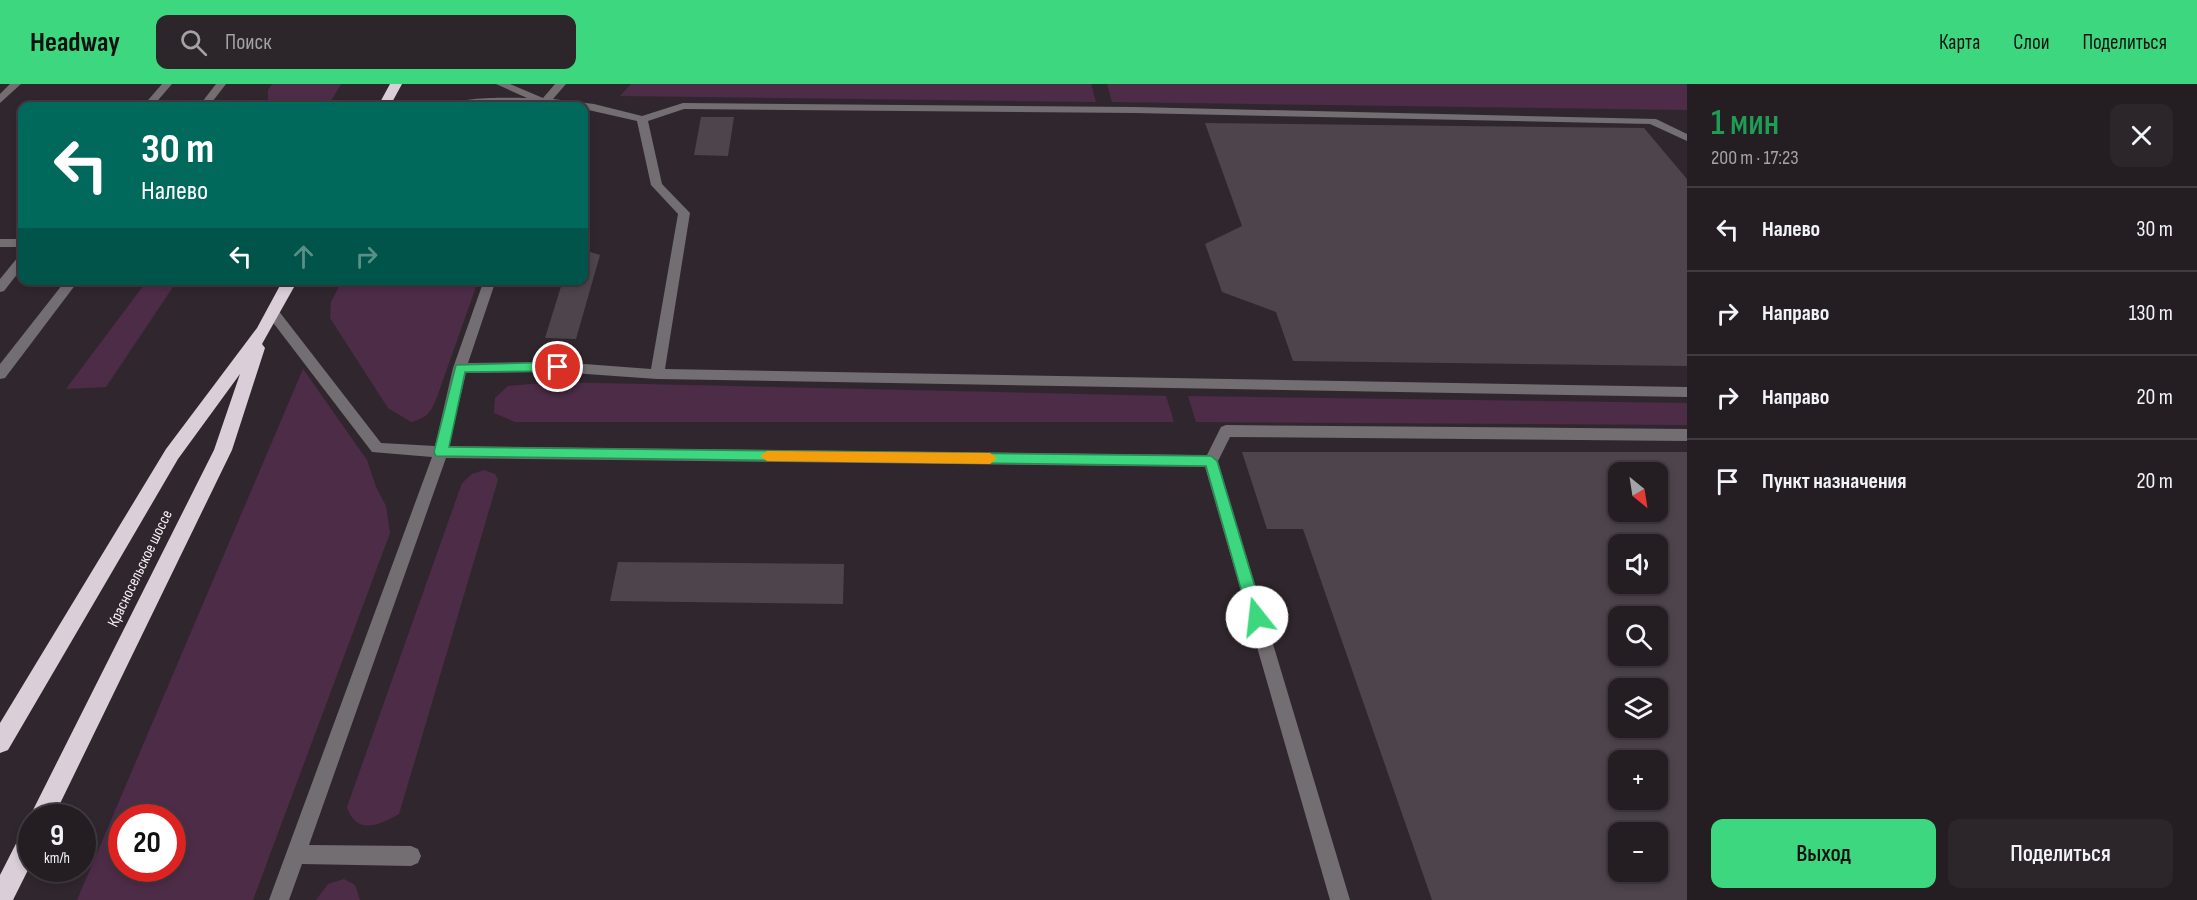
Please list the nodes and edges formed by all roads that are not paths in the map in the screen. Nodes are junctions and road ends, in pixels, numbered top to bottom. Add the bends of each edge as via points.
1 (16, 84) edge
2 (167, 84) edge
3 (221, 84) edge
4 (396, 84) edge
5 (501, 84) edge
6 (561, 84) edge
7 (0, 100) edge
8 (151, 102) edge
9 (207, 102) edge
10 (386, 102) edge
11 (483, 102) edge
12 (522, 102) edge
13 (541, 102) edge
14 (547, 102) edge
15 (588, 107) edge
16 (642, 119) junction
17 (1687, 138) edge
18 (0, 243) edge
19 (18, 243) edge
20 (18, 265) edge
21 (69, 285) edge
22 (288, 285) edge
23 (488, 285) edge
24 (0, 288) edge
25 (273, 313) junction
26 (263, 332) junction
27 (460, 368) junction
28 (0, 374) edge
29 (657, 374) junction
30 (1687, 392) edge
31 (1687, 435) edge
32 (441, 452) junction
33 (1211, 461) junction
34 (0, 743) edge
35 (48, 804) edge
36 (295, 854) junction
37 (411, 856) dead end
38 (18, 864) edge
39 (0, 900) edge
40 (279, 900) edge
41 (1340, 900) edge

1 - 7 lane
2 - 8 lane
3 - 9 lane
4 - 10 highway
5 - 13 lane
6 - 14 lane
11 - 12 lane
15 - 16 lane
16 - 17 lane via 682,106 1135,110 1652,121
16 - 29 lane via 657,185 684,213
18 - 19 lane
20 - 24 lane
21 - 28 lane
22 - 25 highway, Красносельское шоссе
23 - 27 lane
25 - 26 highway, Красносельское шоссе
25 - 32 lane via 377,447
26 - 34 highway, Красносельское шоссе via 172,454
26 - 35 highway, Красносельское шоссе via 223,450
27 - 29 lane via 558,367
27 - 32 lane
29 - 30 lane
31 - 33 lane via 1226,431
32 - 33 lane
32 - 36 lane
33 - 41 lane
36 - 37 lane
36 - 40 lane
38 - 39 highway

